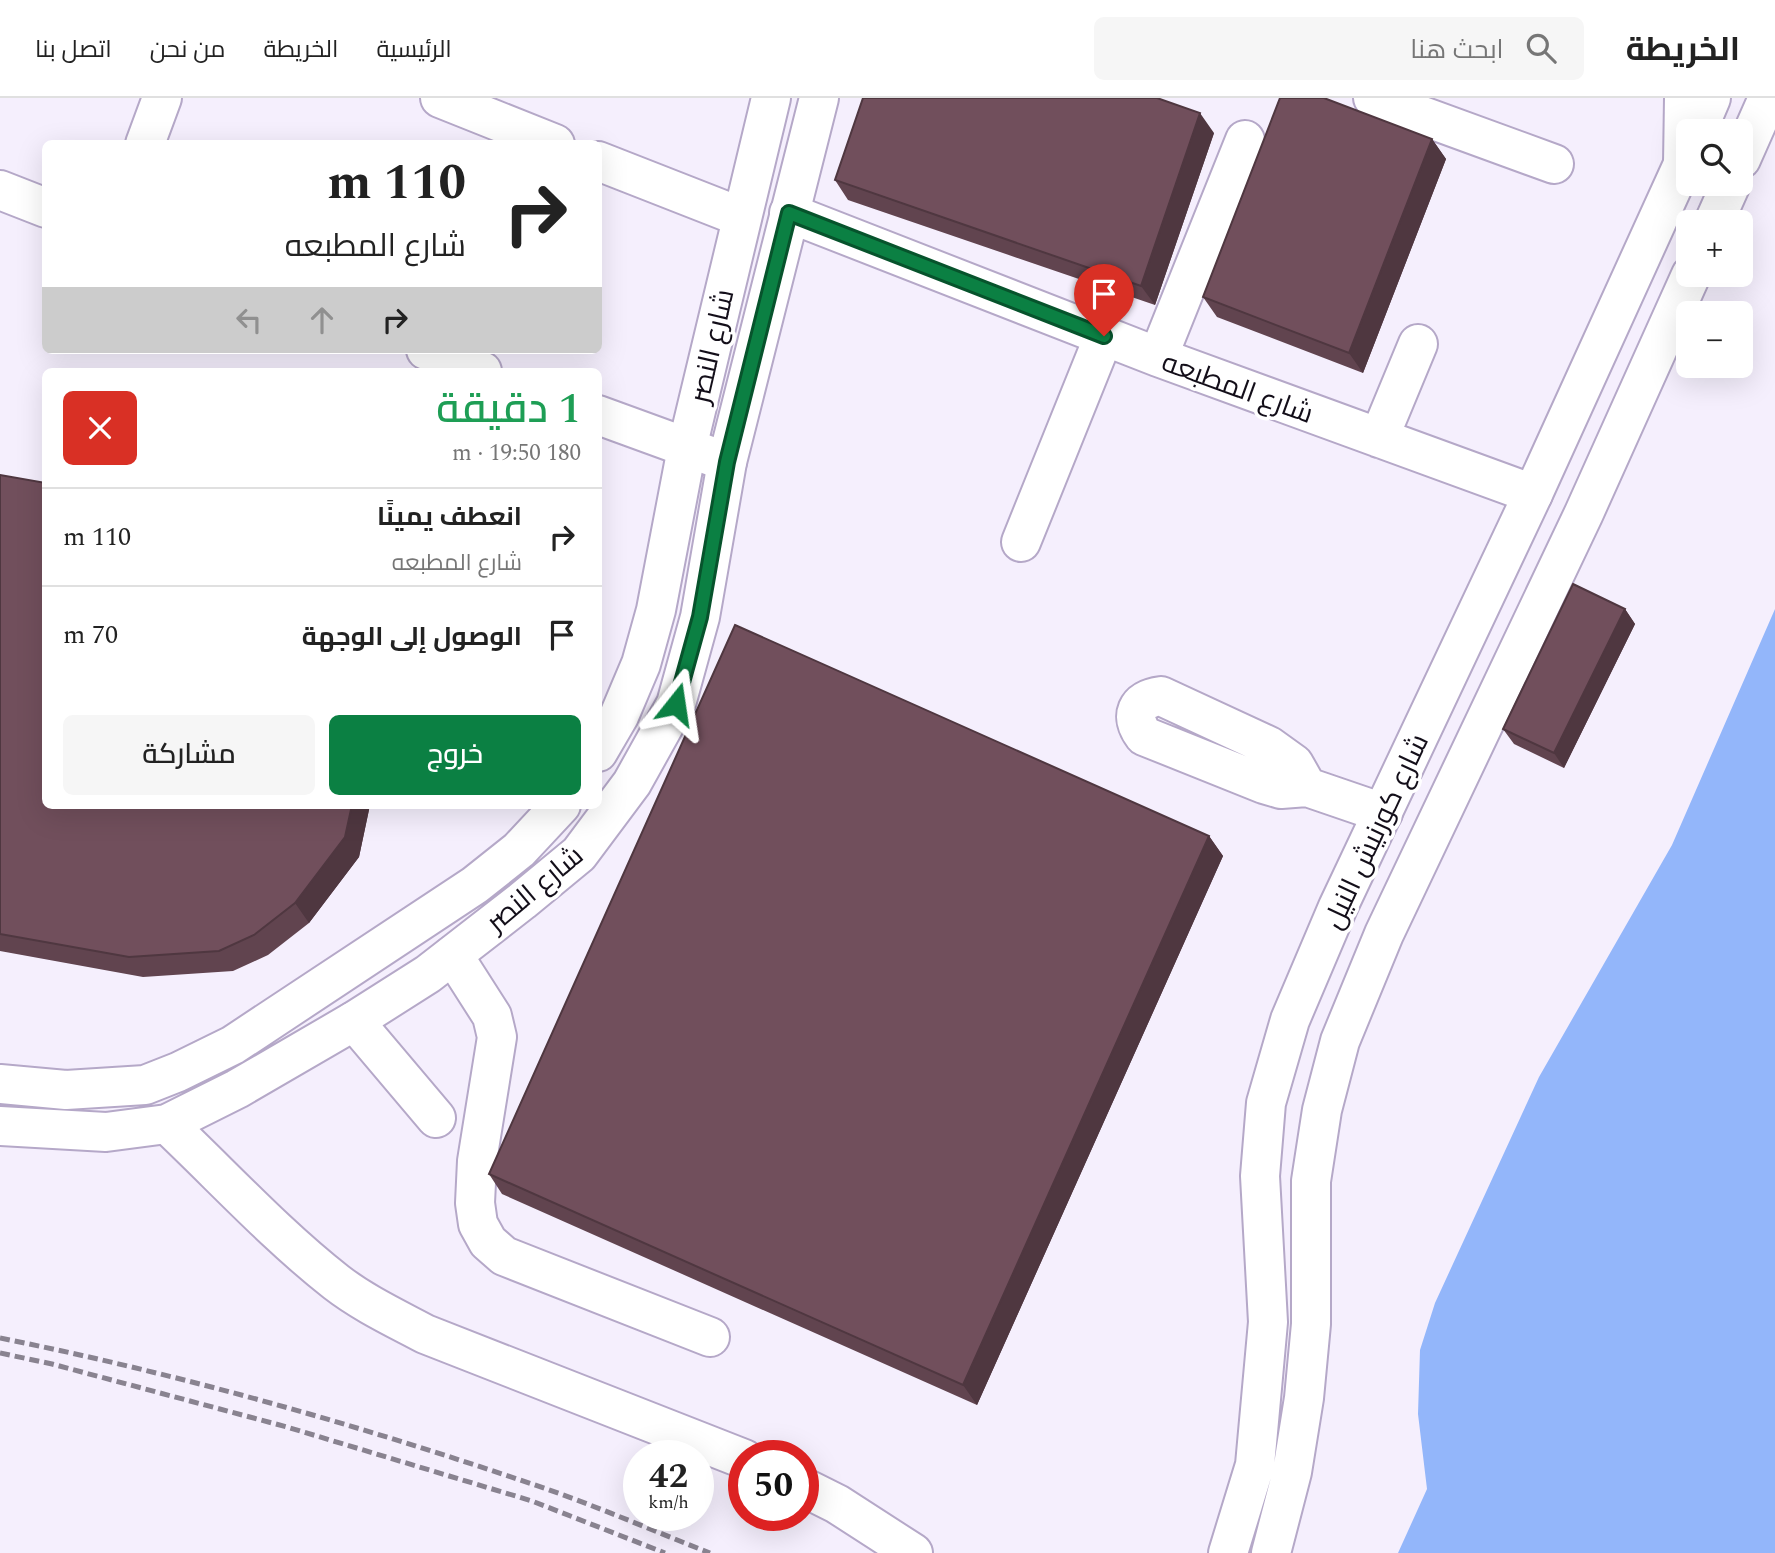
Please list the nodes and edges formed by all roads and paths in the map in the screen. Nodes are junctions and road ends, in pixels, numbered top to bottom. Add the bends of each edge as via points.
1 (162, 98) edge
2 (440, 98) edge
3 (771, 98) edge
4 (819, 98) edge
5 (1373, 98) edge
6 (1684, 98) edge
7 (1711, 98) edge
8 (1768, 98) edge
9 (1686, 119) edge
10 (1702, 119) edge
11 (1753, 132) edge
12 (154, 140) edge
13 (545, 140) edge
14 (1245, 140) dead end
15 (602, 163) edge
16 (1553, 164) dead end
17 (1676, 180) edge
18 (0, 190) edge
19 (42, 206) edge
20 (789, 213) junction
21 (741, 217) junction
22 (1685, 287) edge
23 (1104, 336) junction
24 (1418, 344) dead end
25 (437, 354) edge
26 (1158, 357) junction
27 (474, 368) edge
28 (602, 416) edge
29 (1379, 438) junction
30 (687, 448) junction
31 (727, 462) junction
32 (1533, 494) junction
33 (1021, 542) dead end
34 (1202, 715) junction
35 (602, 745) edge
36 (1186, 753) junction
37 (1272, 769) junction
38 (557, 809) edge
39 (1382, 813) junction
40 (453, 954) junction
41 (354, 1021) junction
42 (0, 1084) edge
43 (145, 1085) junction
44 (436, 1118) dead end
45 (167, 1124) junction
46 (0, 1126) edge
47 (710, 1337) dead end
48 (728, 1454) edge
49 (819, 1495) edge
50 (913, 1553) edge
51 (1228, 1553) edge
52 (1271, 1553) edge

1 - 12 main road
2 - 13 main road
3 - 21 main road, شارع النصر
4 - 20 main road, شارع النصر
5 - 16 main road
6 - 9 main road
7 - 10 main road, شارع كورنيش النيل
8 - 11 main road
14 - 26 main road
15 - 21 main road
17 - 32 main road, شارع كورنيش النيل
18 - 19 main road
20 - 23 main road, شارع المطبعه
20 - 31 main road, شارع النصر
21 - 30 main road, شارع النصر
22 - 52 main road, شارع كورنيش النيل via 1584,513 1384,934 1340,1041 1322,1110 1311,1181 1311,1324 1304,1398 1292,1472
23 - 26 main road, شارع المطبعه
23 - 33 main road
24 - 29 main road
25 - 27 main road
26 - 29 main road, شارع المطبعه
28 - 30 main road
29 - 32 main road, شارع المطبعه
30 - 31 main road
30 - 35 main road, شارع النصر via 641,664
31 - 40 main road, شارع النصر via 700,617 676,704 632,783 579,854
32 - 39 main road, شارع كورنيش النيل
34 - 36 main road
34 - 36 main road via 1161,696 1149,697 1135,715 1144,736
34 - 37 main road
36 - 37 main road
37 - 39 main road via 1281,789 1307,787
38 - 43 main road, شارع النصر via 519,850 475,886 233,1045
39 - 51 main road, شارع كورنيش النيل via 1290,1020 1266,1103 1260,1176 1268,1322 1262,1395 1255,1465
40 - 41 main road, شارع النصر
40 - 47 main road via 492,1016 497,1037 477,1161 475,1203 478,1224 488,1242 504,1256
41 - 44 main road
41 - 45 main road, شارع النصر
42 - 43 main road, شارع النصر via 66,1090
43 - 45 main road
45 - 46 main road, شارع النصر via 106,1132
45 - 48 main road via 294,1246 379,1310 425,1334
49 - 50 main road

